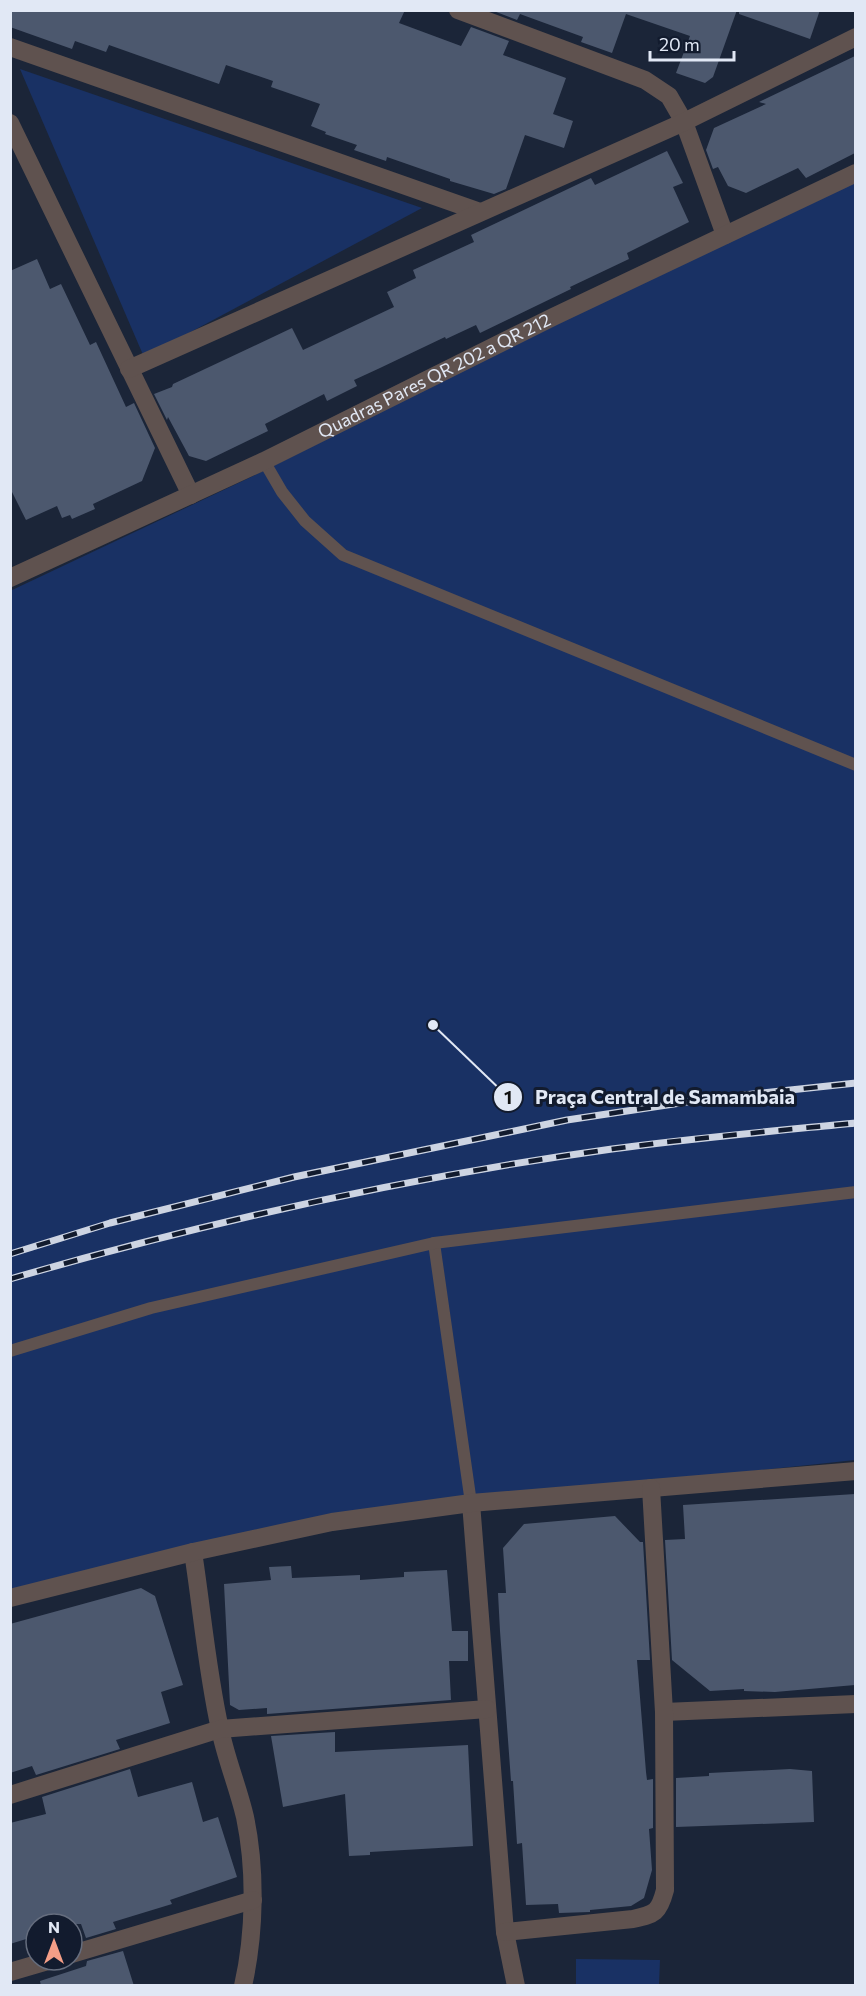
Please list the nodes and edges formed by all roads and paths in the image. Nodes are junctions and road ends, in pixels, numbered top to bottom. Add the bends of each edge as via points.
1 (458, 10) edge
2 (855, 37) edge
3 (10, 47) edge
4 (684, 122) junction
5 (10, 123) edge
6 (855, 173) edge
7 (480, 212) junction
8 (725, 235) junction
9 (129, 369) junction
10 (264, 460) junction
11 (191, 495) junction
12 (10, 578) edge
13 (855, 765) edge
14 (855, 1192) edge
15 (434, 1243) junction
16 (10, 1351) edge
17 (855, 1471) edge
18 (651, 1488) junction
19 (471, 1503) junction
20 (193, 1552) junction
21 (10, 1598) edge
22 (855, 1704) edge
23 (487, 1709) junction
24 (664, 1712) junction
25 (220, 1729) junction
26 (10, 1795) edge
27 (253, 1900) junction
28 (505, 1932) junction
29 (84, 1950) edge
30 (243, 1986) edge
31 (516, 1986) edge

1 - 4 street via 645,80 669,96
2 - 4 street
3 - 7 street
4 - 7 street
4 - 8 street
5 - 9 street
6 - 8 street, Quadras Pares QR 202 a QR 212
7 - 9 street
8 - 10 street, Quadras Pares QR 202 a QR 212
9 - 11 street
10 - 11 street, Quadras Pares QR 202 a QR 212
10 - 13 lane via 305,521 343,555
11 - 12 street, Quadras Pares QR 202 a QR 212
14 - 15 lane
15 - 16 lane via 151,1308
15 - 19 lane
17 - 18 street
18 - 19 street
18 - 24 street
19 - 20 street via 332,1522
19 - 23 street
20 - 21 street
20 - 25 street
22 - 24 street
23 - 25 street
23 - 28 street
24 - 28 street via 664,1890 659,1909 633,1919
25 - 26 street
25 - 27 street via 244,1816 252,1859
27 - 29 street
27 - 30 street
28 - 31 street

